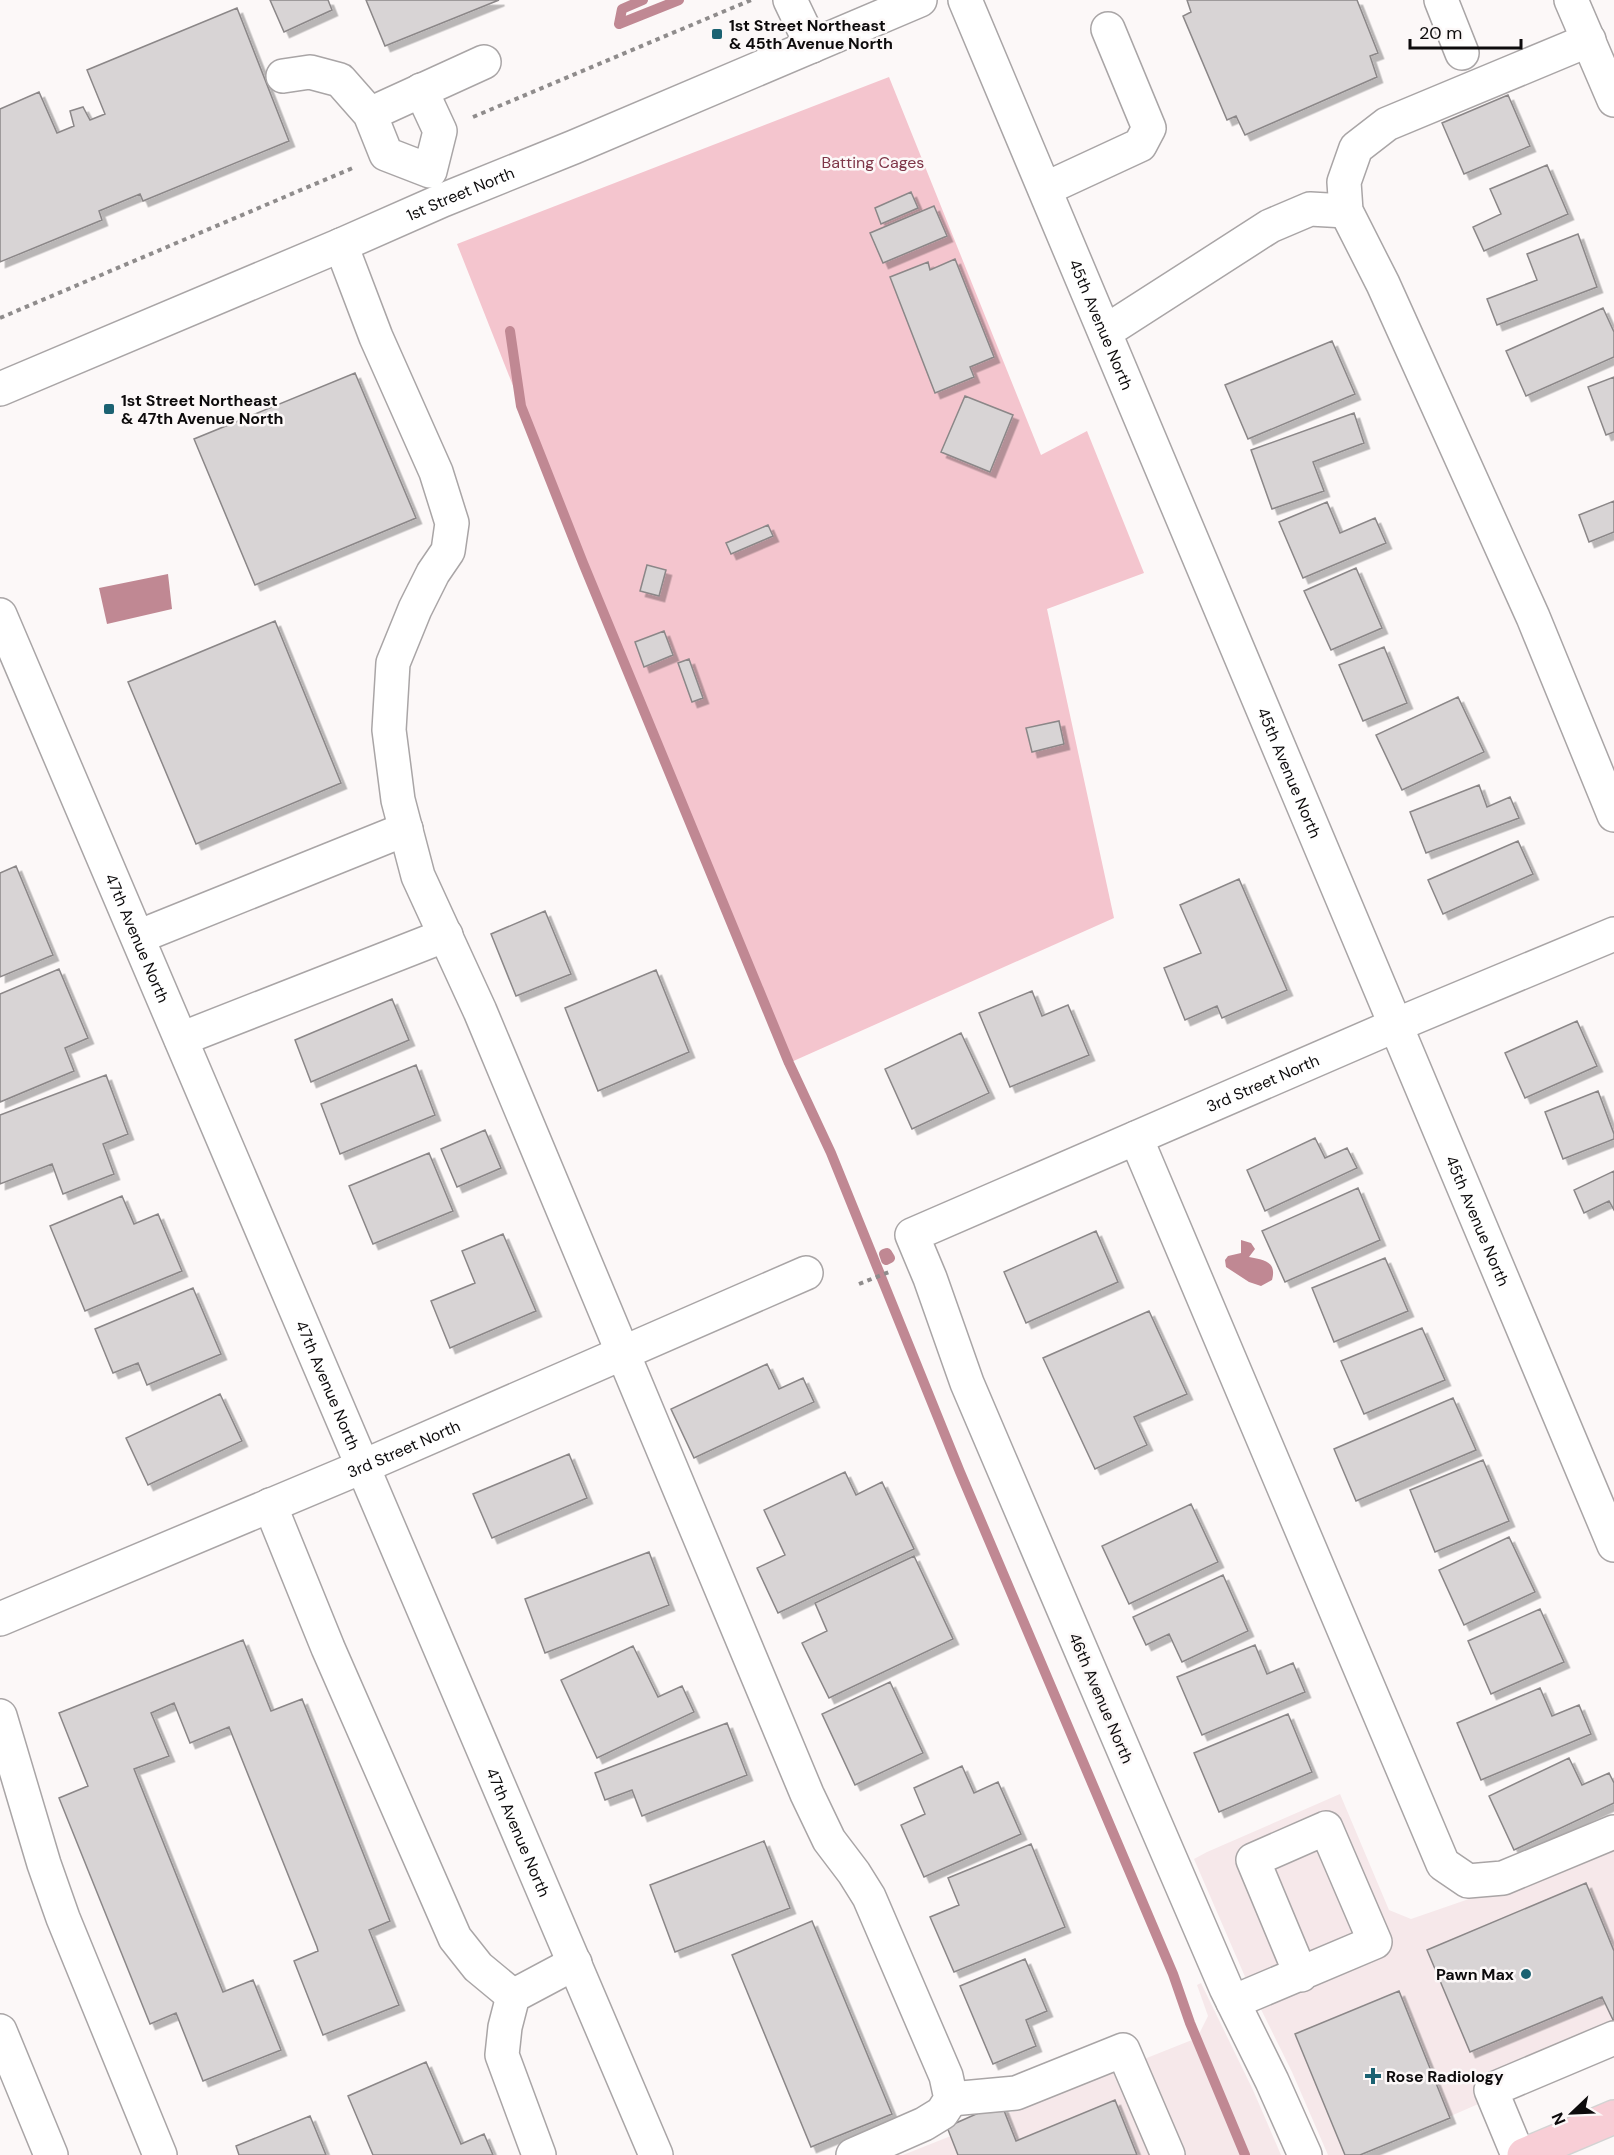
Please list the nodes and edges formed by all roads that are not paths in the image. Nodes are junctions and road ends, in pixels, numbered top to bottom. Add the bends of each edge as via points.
1 (790, 0) edge
2 (920, 0) edge
3 (965, 0) edge
4 (1441, 0) edge
5 (1571, 0) edge
6 (1108, 29) dead end
7 (1588, 40) junction
8 (812, 46) junction
9 (1462, 53) dead end
10 (484, 62) dead end
11 (283, 76) dead end
12 (421, 90) junction
13 (1614, 100) edge
14 (370, 114) junction
15 (436, 185) junction
16 (1045, 189) junction
17 (1346, 211) junction
18 (341, 245) junction
19 (1105, 332) junction
20 (0, 389) edge
21 (0, 615) edge
22 (1614, 815) edge
23 (406, 829) junction
24 (1614, 934) edge
25 (446, 935) junction
26 (138, 937) junction
27 (1396, 1025) junction
28 (181, 1039) junction
29 (1136, 1138) junction
30 (912, 1235) joint
31 (806, 1274) dead end
32 (622, 1352) junction
33 (364, 1466) junction
34 (270, 1505) junction
35 (1614, 1545) edge
36 (0, 1619) edge
37 (1, 1717) edge
38 (1614, 1832) edge
39 (575, 1963) junction
40 (1301, 1974) dead end
41 (513, 1996) junction
42 (1233, 2002) junction
43 (0, 2031) edge
44 (1614, 2038) edge
45 (951, 2099) junction
46 (1614, 2117) edge
47 (1561, 2145) edge
48 (51, 2155) edge
49 (160, 2155) edge
50 (539, 2155) edge
51 (656, 2155) edge
52 (853, 2155) edge
53 (1168, 2155) edge
54 (1305, 2155) edge
55 (1518, 2155) edge
56 (1524, 2155) edge

1 - 8 street
2 - 8 street, 1st Street North
3 - 16 street, 45th Avenue North
4 - 9 street
5 - 7 street
6 - 16 street via 1149,128 1140,145
7 - 13 street
7 - 17 street via 1387,124 1356,148 1344,182
8 - 15 street, 1st Street North via 574,147
10 - 12 street
11 - 14 street via 310,72 340,80
12 - 14 street
12 - 15 street via 440,131
14 - 15 street via 386,154
15 - 18 street, 1st Street North
16 - 19 street, 45th Avenue North
17 - 19 street via 1310,209 1270,226
17 - 22 street via 1383,284 1528,606
18 - 20 street, 1st Street North
18 - 23 street via 436,472 452,523 448,550 419,600 393,663 389,730
19 - 27 street, 45th Avenue North
21 - 26 street, 47th Avenue North
23 - 25 street via 418,876
23 - 26 street
24 - 27 street, 3rd Street North
25 - 28 street
25 - 32 street
26 - 28 street, 47th Avenue North
27 - 29 street, 3rd Street North
27 - 35 street, 45th Avenue North
28 - 33 street, 47th Avenue North
29 - 30 street, 3rd Street North
29 - 38 street via 1443,1864 1468,1881 1503,1878
30 - 42 street, 46th Avenue North via 967,1383
31 - 32 street, 3rd Street North
32 - 33 street, 3rd Street North
32 - 45 street via 807,1794 829,1840 869,1897 946,2076
33 - 34 street, 3rd Street North
33 - 39 street, 47th Avenue North
34 - 36 street, 3rd Street North
34 - 41 street via 455,1938 478,1967
37 - 49 street via 55,1896
39 - 41 street
39 - 51 street, 47th Avenue North
40 - 42 street
41 - 50 street via 502,2055
42 - 54 street, 46th Avenue North
43 - 48 street
44 - 55 street via 1491,2090
45 - 52 street via 942,2112 924,2124
45 - 53 street via 1016,2093 1123,2050
46 - 47 main road
47 - 56 main road

